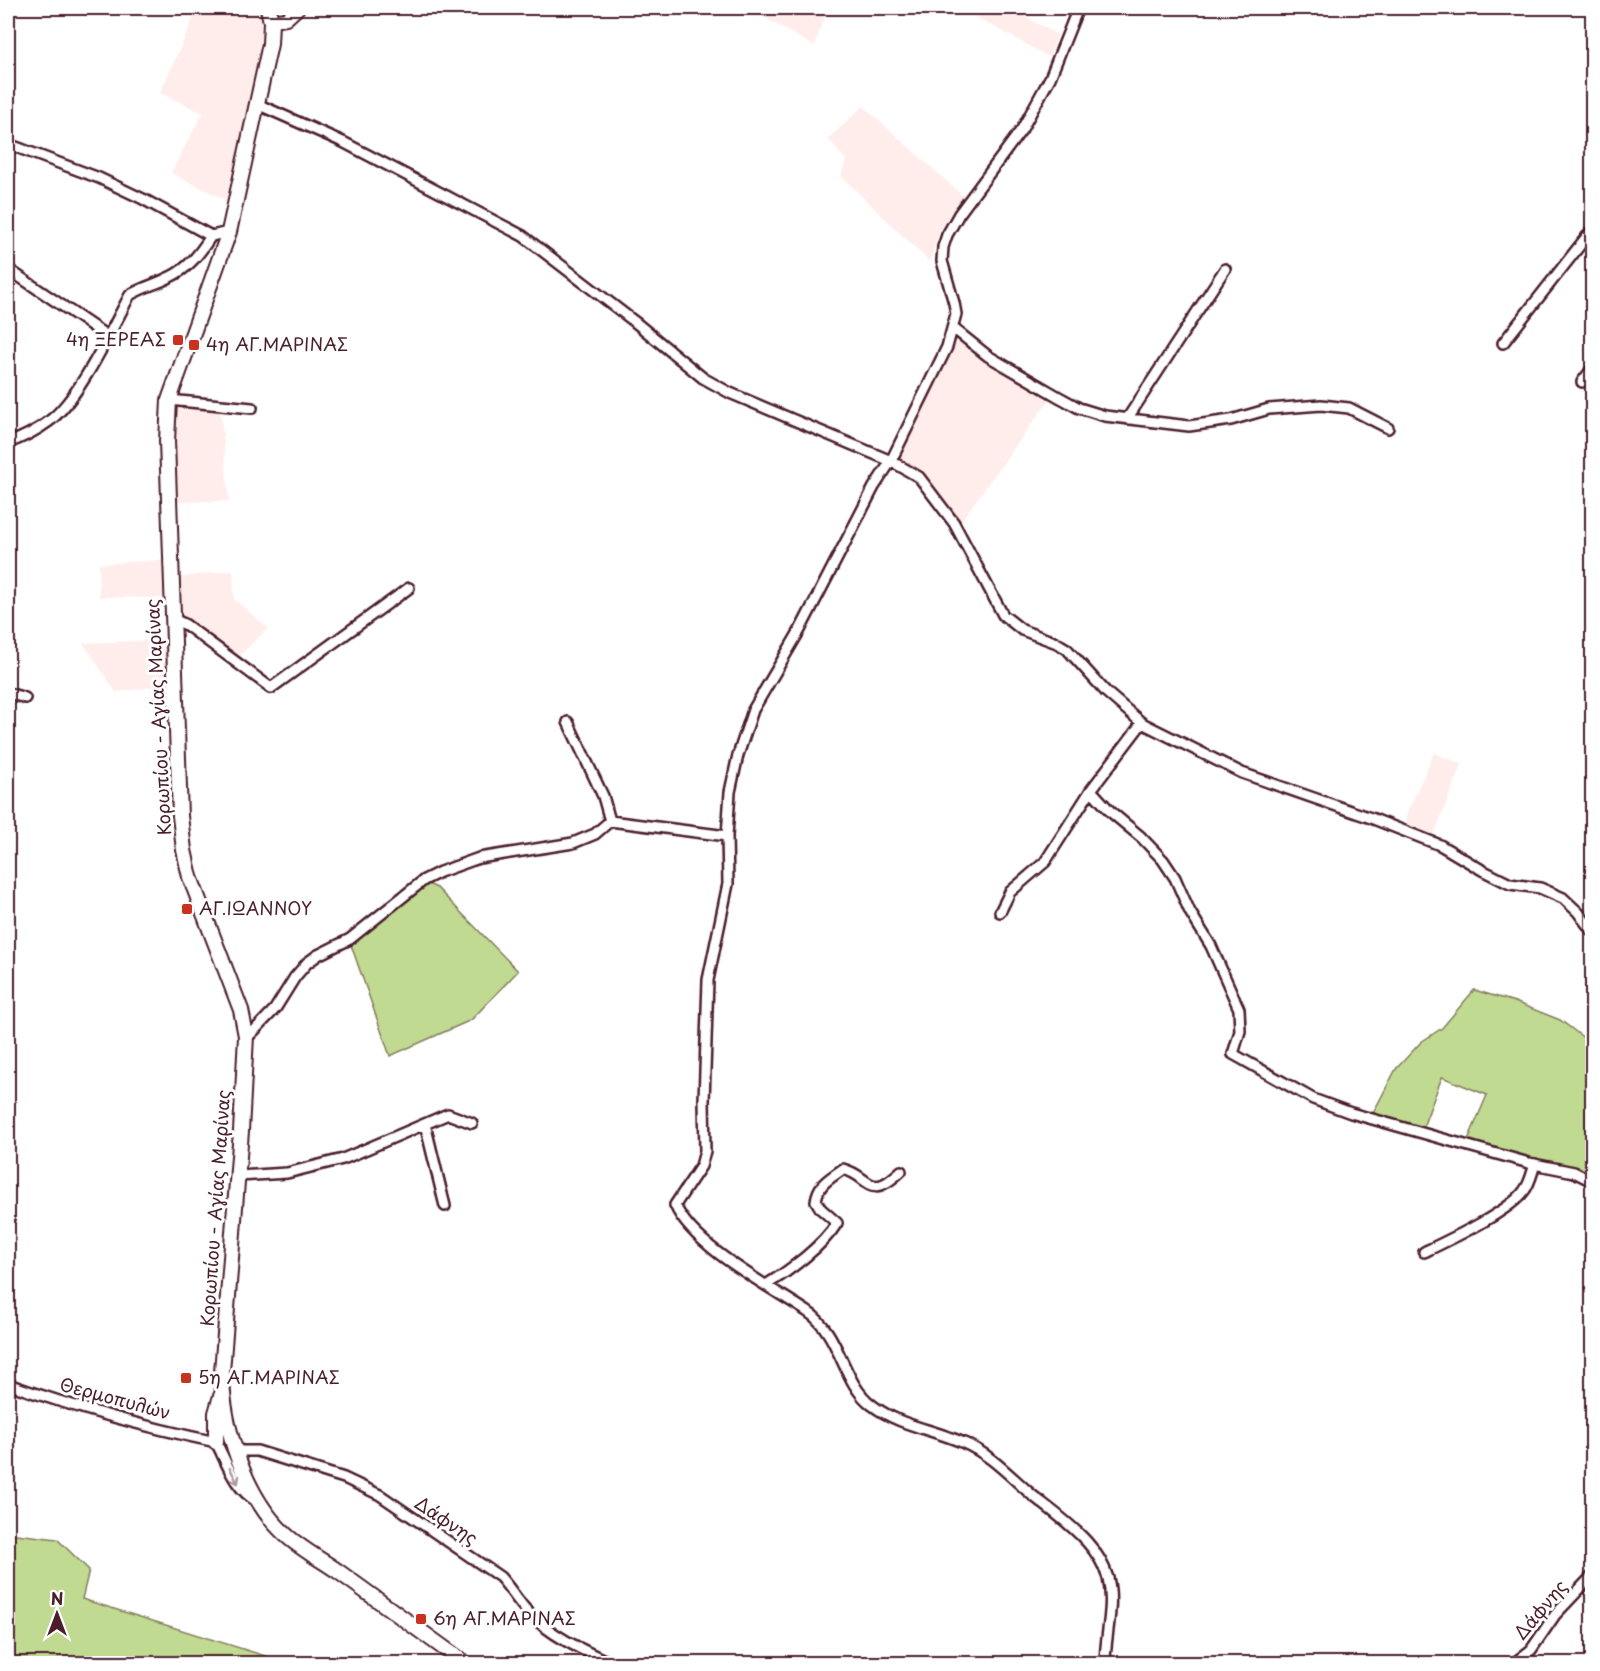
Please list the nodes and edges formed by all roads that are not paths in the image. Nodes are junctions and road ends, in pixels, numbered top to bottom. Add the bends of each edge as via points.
1 (298, 8) edge
2 (1078, 8) edge
3 (269, 14) edge
4 (256, 104) junction
5 (8, 144) edge
6 (1593, 230) edge
7 (229, 232) junction
8 (211, 236) junction
9 (8, 269) edge
10 (1225, 269) dead end
11 (953, 328) junction
12 (107, 336) junction
13 (1503, 343) dead end
14 (1593, 369) edge
15 (1582, 382) dead end
16 (169, 400) junction
17 (252, 408) dead end
18 (1127, 419) junction
19 (1388, 428) dead end
20 (8, 444) edge
21 (891, 461) junction
22 (409, 588) dead end
23 (172, 618) junction
24 (8, 693) edge
25 (25, 698) dead end
26 (568, 722) dead end
27 (1142, 723) junction
28 (1091, 790) junction
29 (610, 821) junction
30 (727, 836) junction
31 (1000, 912) dead end
32 (1593, 931) edge
33 (246, 1036) junction
34 (472, 1123) dead end
35 (425, 1124) junction
36 (1535, 1164) junction
37 (901, 1172) dead end
38 (237, 1176) junction
39 (1593, 1182) edge
40 (445, 1206) dead end
41 (1424, 1252) dead end
42 (766, 1285) junction
43 (8, 1384) edge
44 (222, 1394) junction
45 (216, 1442) junction
46 (236, 1451) junction
47 (259, 1503) junction
48 (1593, 1576) edge
49 (466, 1664) edge
50 (613, 1664) edge
51 (1105, 1664) edge
52 (1513, 1664) edge

1 - 3 street via 286,19
2 - 11 street via 1050,78 1022,129 947,235 942,261 956,314
3 - 4 main road, Κορωπίου - Αγίας Μαρίνας via 270,44
4 - 7 main road, Κορωπίου - Αγίας Μαρίνας
4 - 21 street via 343,142 523,236 703,378
5 - 8 street via 99,178
6 - 13 street
7 - 8 street
7 - 16 main road, Κορωπίου - Αγίας Μαρίνας
8 - 12 street via 183,270 130,295
9 - 12 street
10 - 18 street
11 - 18 street via 988,356 1079,408
11 - 21 street
12 - 20 street via 89,370 50,421
14 - 15 street
16 - 17 street
16 - 23 main road, Κορωπίου - Αγίας Μαρίνας
18 - 19 street via 1189,426 1269,409 1321,405 1349,408
21 - 27 street via 920,477 954,523 1003,615 1022,630 1067,649 1106,692
21 - 30 street via 753,710 730,792
22 - 23 street via 271,688
23 - 33 main road, Κορωπίου - Αγίας Μαρίνας via 184,850 190,877 241,1010
24 - 25 street
26 - 29 street via 603,796
27 - 28 street
27 - 32 street via 1242,773 1440,845 1510,884 1540,888 1563,898
28 - 31 street via 1045,862 1010,892
28 - 36 street via 1164,860 1175,879 1239,1009 1240,1031 1233,1054 1313,1099 1351,1113
29 - 30 street
29 - 33 street via 595,834 573,843 479,858 424,880 350,939 307,963 275,1009
30 - 42 street via 728,884 708,980 705,1151 701,1166 675,1205 689,1228
33 - 38 main road, Κορωπίου - Αγίας Μαρίνας
34 - 35 street via 448,1114
35 - 38 street via 343,1159 287,1173
35 - 40 street
36 - 39 street via 1574,1172
36 - 41 street via 1526,1190 1513,1203
37 - 42 street via 881,1186 871,1185 843,1169 825,1181 816,1201 837,1223 809,1252
38 - 44 main road, Κορωπίου - Αγίας Μαρίνας
42 - 51 street via 823,1325 860,1394 870,1404 909,1425 967,1444 999,1466 1087,1542 1103,1565 1110,1592
43 - 45 street, Θερμοπυλών via 59,1402
44 - 45 main road via 216,1413
44 - 46 main road, Κορωπίου - Αγίας Μαρίνας
45 -> 47 street via 239,1486
46 - 47 main road, Κορωπίου - Αγίας Μαρίνας
46 - 50 street, Δάφνης via 257,1450 299,1462 380,1495 500,1577 544,1627
47 - 49 main road, Κορωπίου - Αγίας Μαρίνας via 286,1535
48 - 52 street, Δάφνης via 1555,1615 1531,1650

